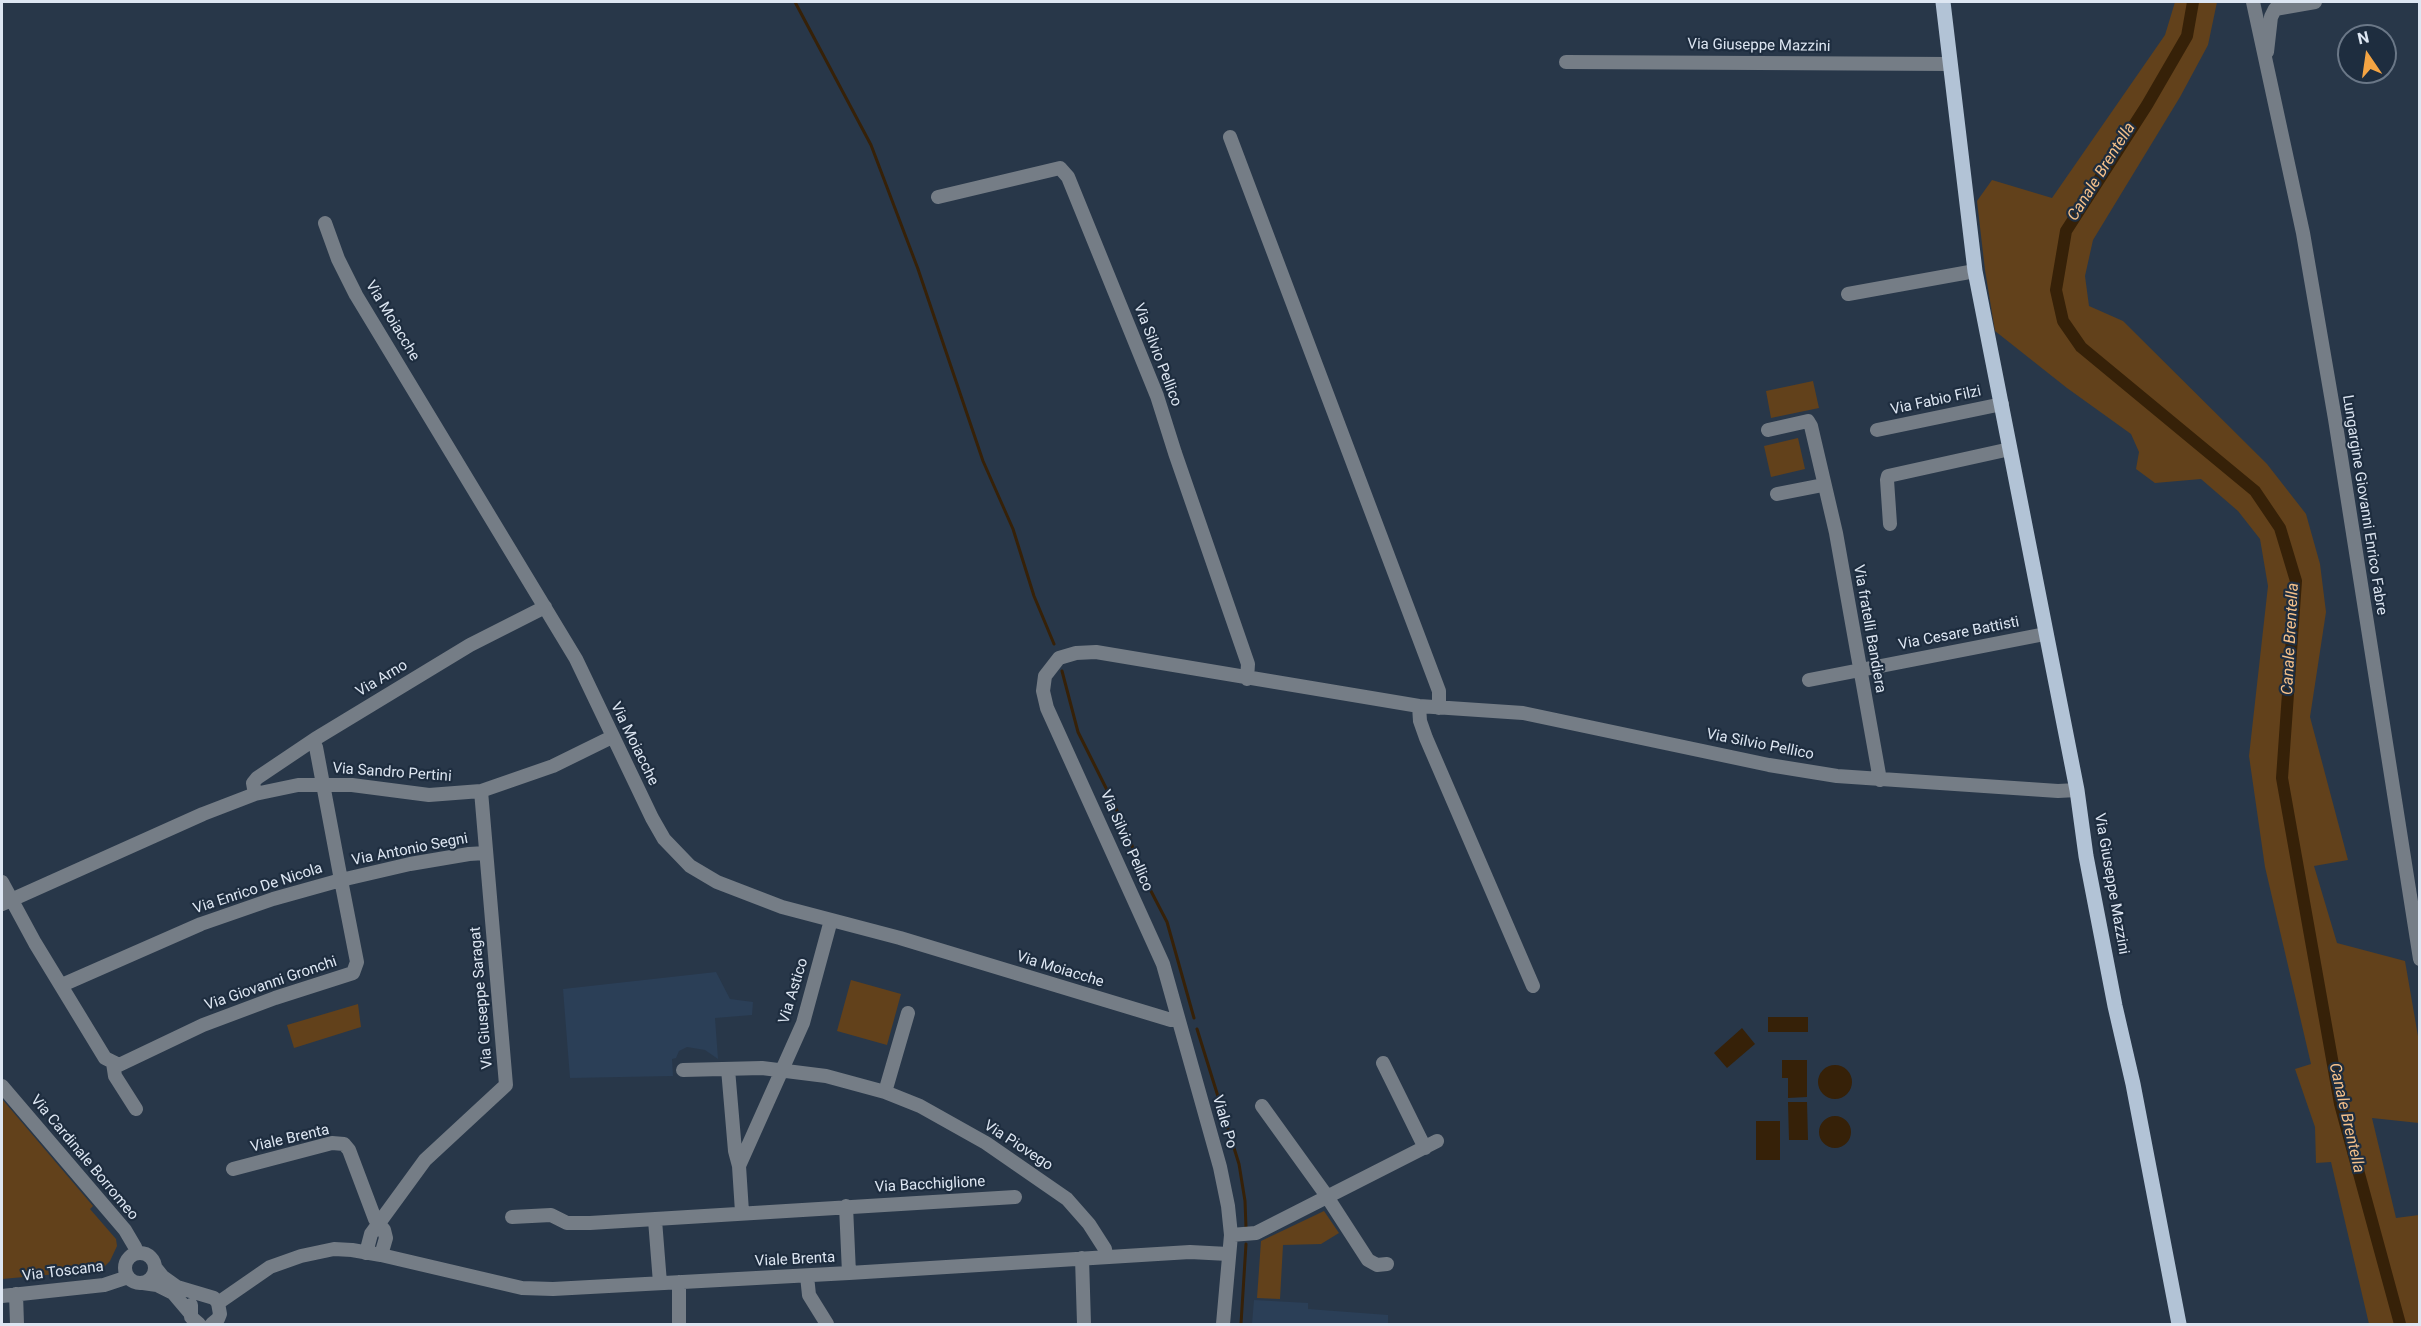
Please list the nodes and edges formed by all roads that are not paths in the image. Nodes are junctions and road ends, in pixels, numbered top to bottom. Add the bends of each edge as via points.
1 (1943, 2) edge
2 (2253, 2) edge
3 (2315, 2) edge
4 (2265, 58) junction
5 (1566, 62) dead end
6 (1950, 64) junction
7 (1230, 137) dead end
8 (938, 197) dead end
9 (325, 223) dead end
10 (1975, 271) junction
11 (1848, 294) dead end
12 (2001, 404) junction
13 (1768, 430) dead end
14 (1878, 430) dead end
15 (2010, 449) junction
16 (1823, 485) junction
17 (1777, 494) dead end
18 (1890, 524) dead end
19 (545, 607) junction
20 (2045, 634) junction
21 (1859, 671) junction
22 (1247, 679) junction
23 (1809, 680) dead end
24 (1419, 706) junction
25 (1439, 708) junction
26 (612, 737) junction
27 (316, 747) dead end
28 (1880, 780) junction
29 (324, 785) junction
30 (2077, 790) junction
31 (481, 791) junction
32 (255, 794) junction
33 (486, 853) junction
34 (341, 880) junction
35 (2, 882) edge
36 (6, 902) edge
37 (831, 920) junction
38 (2420, 959) edge
39 (62, 985) junction
40 (1533, 986) dead end
41 (1173, 1003) junction
42 (1135, 1009) junction
43 (908, 1013) dead end
44 (1177, 1019) junction
45 (113, 1063) junction
46 (1383, 1063) dead end
47 (728, 1069) junction
48 (683, 1070) dead end
49 (783, 1070) junction
50 (2, 1086) edge
51 (885, 1092) junction
52 (1262, 1106) dead end
53 (136, 1109) dead end
54 (739, 1166) junction
55 (233, 1169) dead end
56 (1016, 1197) dead end
57 (1328, 1197) junction
58 (846, 1206) junction
59 (742, 1212) junction
60 (512, 1217) dead end
61 (655, 1220) junction
62 (378, 1223) junction
63 (1231, 1235) junction
64 (137, 1253) junction
65 (366, 1253) junction
66 (1228, 1254) junction
67 (381, 1255) junction
68 (1107, 1257) junction
69 (1082, 1258) junction
70 (1387, 1264) dead end
71 (155, 1267) junction
72 (849, 1274) junction
73 (807, 1276) junction
74 (128, 1277) junction
75 (679, 1282) junction
76 (143, 1283) junction
77 (660, 1283) junction
78 (9, 1295) edge
79 (202, 1296) junction
80 (218, 1303) junction
81 (190, 1313) junction
82 (17, 1324) edge
83 (199, 1324) edge
84 (214, 1324) edge
85 (679, 1324) edge
86 (827, 1324) edge
87 (1084, 1324) edge
88 (1223, 1324) edge
89 (2179, 1324) edge

1 - 6 main road, Via Giuseppe Mazzini
2 - 4 street, Lungargine Giovanni Enrico Fabre
3 - 4 street, Lungargine Giovanni Enrico Fabre via 2275,9
4 - 38 street, Lungargine Giovanni Enrico Fabre via 2303,233 2333,407
5 - 6 street, Via Giuseppe Mazzini
6 - 10 main road, Via Giuseppe Mazzini
7 - 25 street via 1439,691
8 - 22 street, Via Silvio Pellico via 1060,168 1068,177 1157,396 1248,664
9 - 19 street, Via Moiacche via 356,295
10 - 11 street
10 - 12 main road, Via Giuseppe Mazzini
12 - 14 street, Via Fabio Filzi
12 - 15 main road, Via Giuseppe Mazzini
13 - 16 street, Via fratelli Bandiera via 1808,421
15 - 18 street via 1888,476
15 - 20 main road, Via Giuseppe Mazzini
16 - 17 street
16 - 21 street, Via fratelli Bandiera via 1836,533
19 - 26 street, Via Moiacche via 576,659
19 - 32 street, Via Arno via 470,645 315,739 257,778 253,783
20 - 21 street, Via Cesare Battisti
20 - 30 main road, Via Giuseppe Mazzini
21 - 23 street, Via Cesare Battisti
21 - 28 street, Via fratelli Bandiera
22 - 24 street, Via Silvio Pellico
22 - 41 street, Via Silvio Pellico via 1096,652 1059,658 1045,676 1047,708 1163,964
24 - 25 street, Via Silvio Pellico
24 - 40 street via 1426,738
25 - 28 street, Via Silvio Pellico via 1539,715 1769,765
26 - 31 street, Via Sandro Pertini via 553,766
26 - 37 street, Via Moiacche via 664,839 690,867 754,898
27 - 29 street, Via Enrico De Nicola
28 - 30 street, Via Silvio Pellico
29 - 31 street, Via Sandro Pertini via 429,795
29 - 32 street, Via Sandro Pertini via 298,785
29 - 34 street, Via Enrico De Nicola
30 - 89 main road, Via Giuseppe Mazzini via 2086,856
31 - 33 street, Via Giuseppe Saragat
32 - 36 street, Via Sandro Pertini
33 - 34 street, Via Antonio Segni via 410,864
33 - 62 street, Via Giuseppe Saragat via 506,1085 424,1160
34 - 39 street, Via Enrico De Nicola via 210,920
34 - 45 street, Via Giovanni Gronchi via 357,962 354,971 203,1025 119,1065
35 - 36 street
36 - 39 street
37 - 42 street, Via Moiacche
37 - 49 street, Via Astico via 803,1023
39 - 45 street via 105,1058
41 - 42 street, Via Moiacche via 1148,1010
41 - 44 street, Via Silvio Pellico
42 - 44 street, Via Moiacche
43 - 51 street
44 - 63 street, Viale Po via 1220,1167
45 - 53 street via 115,1076
46 - 57 street via 1431,1144
47 - 48 street, Via Piovego
47 - 49 street, Via Piovego
47 - 54 street
49 - 51 street, Via Piovego via 826,1076
49 - 54 street
50 - 64 street, Via Cardinale Borromeo via 124,1230
51 - 68 street, Via Piovego via 920,1106 986,1143 1067,1199 1089,1224
52 - 57 street
54 - 59 street
55 - 62 street, Viale Brenta via 333,1143 344,1144
56 - 58 street, Via Bacchiglione
57 - 63 street via 1256,1233
57 - 70 street via 1368,1260 1377,1265
58 - 59 street, Via Bacchiglione
58 - 72 street
59 - 61 street, Via Bacchiglione
60 - 61 street, Via Bacchiglione via 551,1215 567,1222
61 - 77 street
62 - 65 street
62 - 67 street via 386,1238
63 - 66 street, Viale Po
64 - 71 street, Via Cardinale Borromeo via 149,1256
64 - 74 street via 126,1263
65 - 67 street, Viale Brenta
65 - 80 street, Viale Brenta via 334,1249 302,1256 270,1267
66 - 68 street, Viale Brenta
66 - 88 street, Viale Po
67 - 77 street, Viale Brenta via 522,1288
68 - 69 street, Viale Brenta
69 - 72 street, Viale Brenta
69 - 87 street
71 - 76 street via 150,1280
71 - 79 street, Via Cardinale Borromeo via 177,1287
72 - 73 street, Viale Brenta
73 - 75 street, Viale Brenta
73 - 86 street via 809,1295
74 - 76 street
74 - 78 street, Via Toscana via 104,1286
75 - 77 street, Viale Brenta
75 - 85 street
76 - 81 street via 173,1293
78 - 82 street
79 - 80 street, Via Cardinale Borromeo
79 - 81 street via 195,1300
80 - 84 street via 220,1314
81 - 83 street

